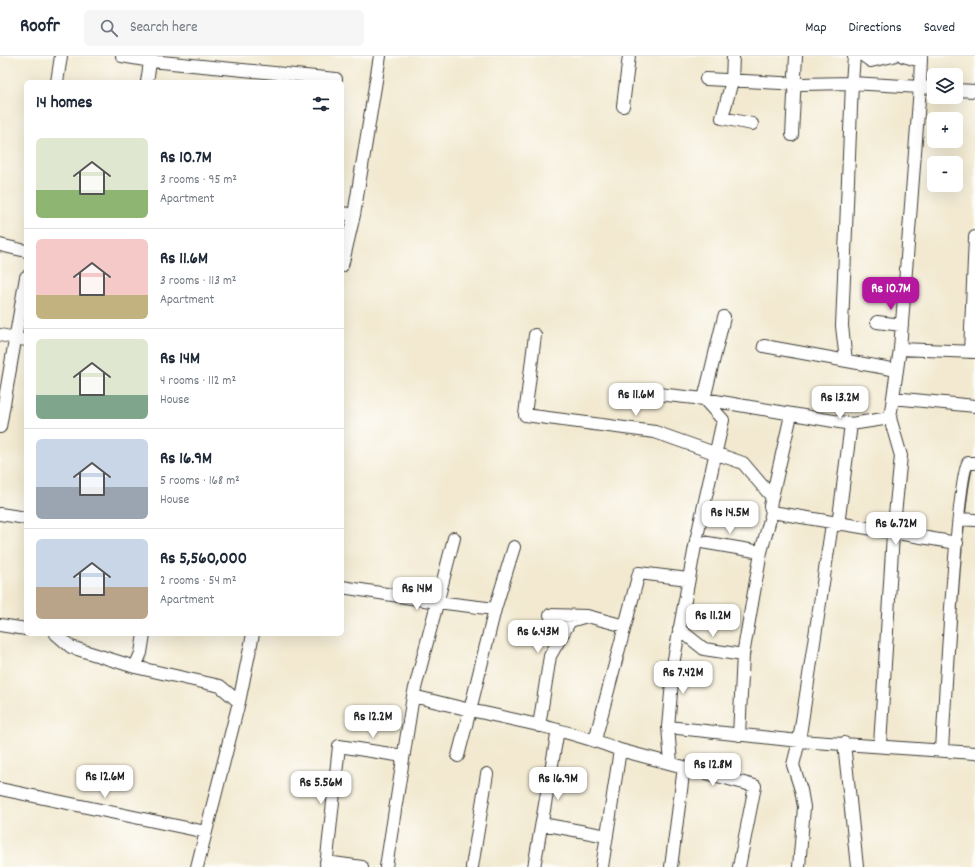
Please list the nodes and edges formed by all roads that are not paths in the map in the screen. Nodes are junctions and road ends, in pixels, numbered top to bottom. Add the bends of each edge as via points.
1 (61, 56) edge
2 (122, 56) edge
3 (380, 56) edge
4 (629, 56) edge
5 (733, 56) edge
6 (796, 56) edge
7 (854, 56) edge
8 (864, 56) edge
9 (893, 56) edge
10 (904, 56) edge
11 (151, 58) edge
12 (921, 59) edge
13 (336, 79) dead end
14 (706, 79) dead end
15 (57, 80) edge
16 (147, 80) edge
17 (732, 80) junction
18 (795, 83) junction
19 (852, 83) junction
20 (920, 87) junction
21 (927, 88) edge
22 (963, 90) edge
23 (975, 91) edge
24 (623, 106) dead end
25 (752, 124) dead end
26 (792, 135) dead end
27 (344, 213) edge
28 (354, 215) junction
29 (975, 237) edge
30 (0, 245) edge
31 (24, 250) edge
32 (344, 258) edge
33 (24, 302) edge
34 (724, 317) dead end
35 (877, 322) dead end
36 (902, 325) junction
37 (0, 335) edge
38 (535, 335) dead end
39 (21, 339) edge
40 (764, 346) dead end
41 (900, 349) junction
42 (972, 352) edge
43 (846, 361) junction
44 (897, 370) junction
45 (658, 394) dead end
46 (893, 398) junction
47 (704, 399) junction
48 (975, 406) edge
49 (791, 415) junction
50 (890, 418) junction
51 (851, 424) junction
52 (0, 427) edge
53 (716, 453) junction
54 (975, 463) edge
55 (772, 497) junction
56 (772, 512) junction
57 (0, 514) edge
58 (24, 518) edge
59 (959, 519) junction
60 (975, 520) edge
61 (835, 524) junction
62 (893, 534) junction
63 (454, 538) dead end
64 (696, 541) junction
65 (957, 543) junction
66 (514, 547) dead end
67 (761, 552) junction
68 (688, 579) junction
69 (344, 587) edge
70 (437, 602) junction
71 (495, 609) junction
72 (550, 615) dead end
73 (587, 616) junction
74 (0, 625) edge
75 (625, 626) junction
76 (679, 629) junction
77 (24, 630) edge
78 (57, 636) edge
79 (144, 636) edge
80 (253, 636) edge
81 (743, 655) junction
82 (135, 667) junction
83 (413, 696) junction
84 (239, 702) junction
85 (470, 710) junction
86 (539, 726) junction
87 (668, 727) junction
88 (558, 730) junction
89 (739, 735) junction
90 (595, 740) junction
91 (800, 741) junction
92 (844, 743) junction
93 (880, 745) junction
94 (620, 750) junction
95 (942, 750) junction
96 (975, 752) edge
97 (404, 756) junction
98 (458, 756) dead end
99 (671, 764) junction
100 (684, 767) junction
101 (487, 774) dead end
102 (0, 789) edge
103 (542, 824) junction
104 (206, 832) junction
105 (607, 836) junction
106 (326, 865) edge
107 (197, 867) edge
108 (362, 867) edge
109 (386, 867) edge
110 (472, 867) edge
111 (534, 867) edge
112 (602, 867) edge
113 (671, 867) edge
114 (739, 867) edge
115 (799, 867) edge
116 (856, 867) edge

1 - 15 street
2 - 11 street
3 - 28 street
4 - 24 street
5 - 17 street
6 - 18 street
7 - 19 street
8 - 9 street via 871,61
10 - 12 street
11 - 13 street
11 - 16 street
12 - 20 street
14 - 17 street
17 - 18 street
17 - 25 street via 722,118
18 - 19 street
18 - 26 street
19 - 20 street
19 - 43 street via 842,326
20 - 21 street
20 - 36 street
22 - 23 street
27 - 28 street
28 - 32 street
29 - 42 street
30 - 31 street
33 - 39 street
34 - 47 street
35 - 36 street
36 - 41 street
37 - 39 street
38 - 53 street via 525,415 655,432
39 - 52 street
40 - 43 street
41 - 42 street
41 - 44 street
43 - 44 street
44 - 46 street
45 - 47 street
46 - 48 street
46 - 50 street
47 - 49 street
47 - 53 street via 723,420
49 - 51 street
49 - 55 street
50 - 51 street
50 - 62 street via 901,456
51 - 61 street
53 - 55 street via 743,463
53 - 64 street
54 - 59 street via 968,462 964,470
55 - 56 street
56 - 61 street
56 - 67 street
57 - 58 street
59 - 60 street
59 - 65 street
61 - 62 street
61 - 91 street
62 - 65 street
62 - 93 street
63 - 70 street
64 - 67 street
64 - 68 street
65 - 95 street
66 - 71 street
67 - 81 street
68 - 75 street via 639,573
68 - 76 street
69 - 70 street
70 - 71 street
70 - 83 street
71 - 85 street
72 - 73 street
73 - 75 street
73 - 86 street via 570,621 550,656
74 - 77 street
75 - 90 street
76 - 81 street via 704,649
76 - 87 street
78 - 82 street via 71,647
79 - 82 street via 141,653
80 - 84 street
81 - 89 street
82 - 84 street via 220,686
83 - 85 street
83 - 97 street
84 - 104 street
85 - 86 street
85 - 98 street
86 - 88 street
87 - 89 street
87 - 99 street
88 - 90 street
88 - 103 street
89 - 91 street
90 - 94 street
91 - 92 street
91 - 115 street via 793,765 804,807
92 - 93 street
92 - 116 street
93 - 95 street
94 - 99 street
94 - 105 street
95 - 96 street
97 - 106 street via 339,746
97 - 109 street
99 - 100 street
100 - 113 street
100 - 114 street via 755,786
101 - 110 street
102 - 104 street
103 - 105 street
103 - 111 street
104 - 107 street
105 - 112 street
106 - 108 street

